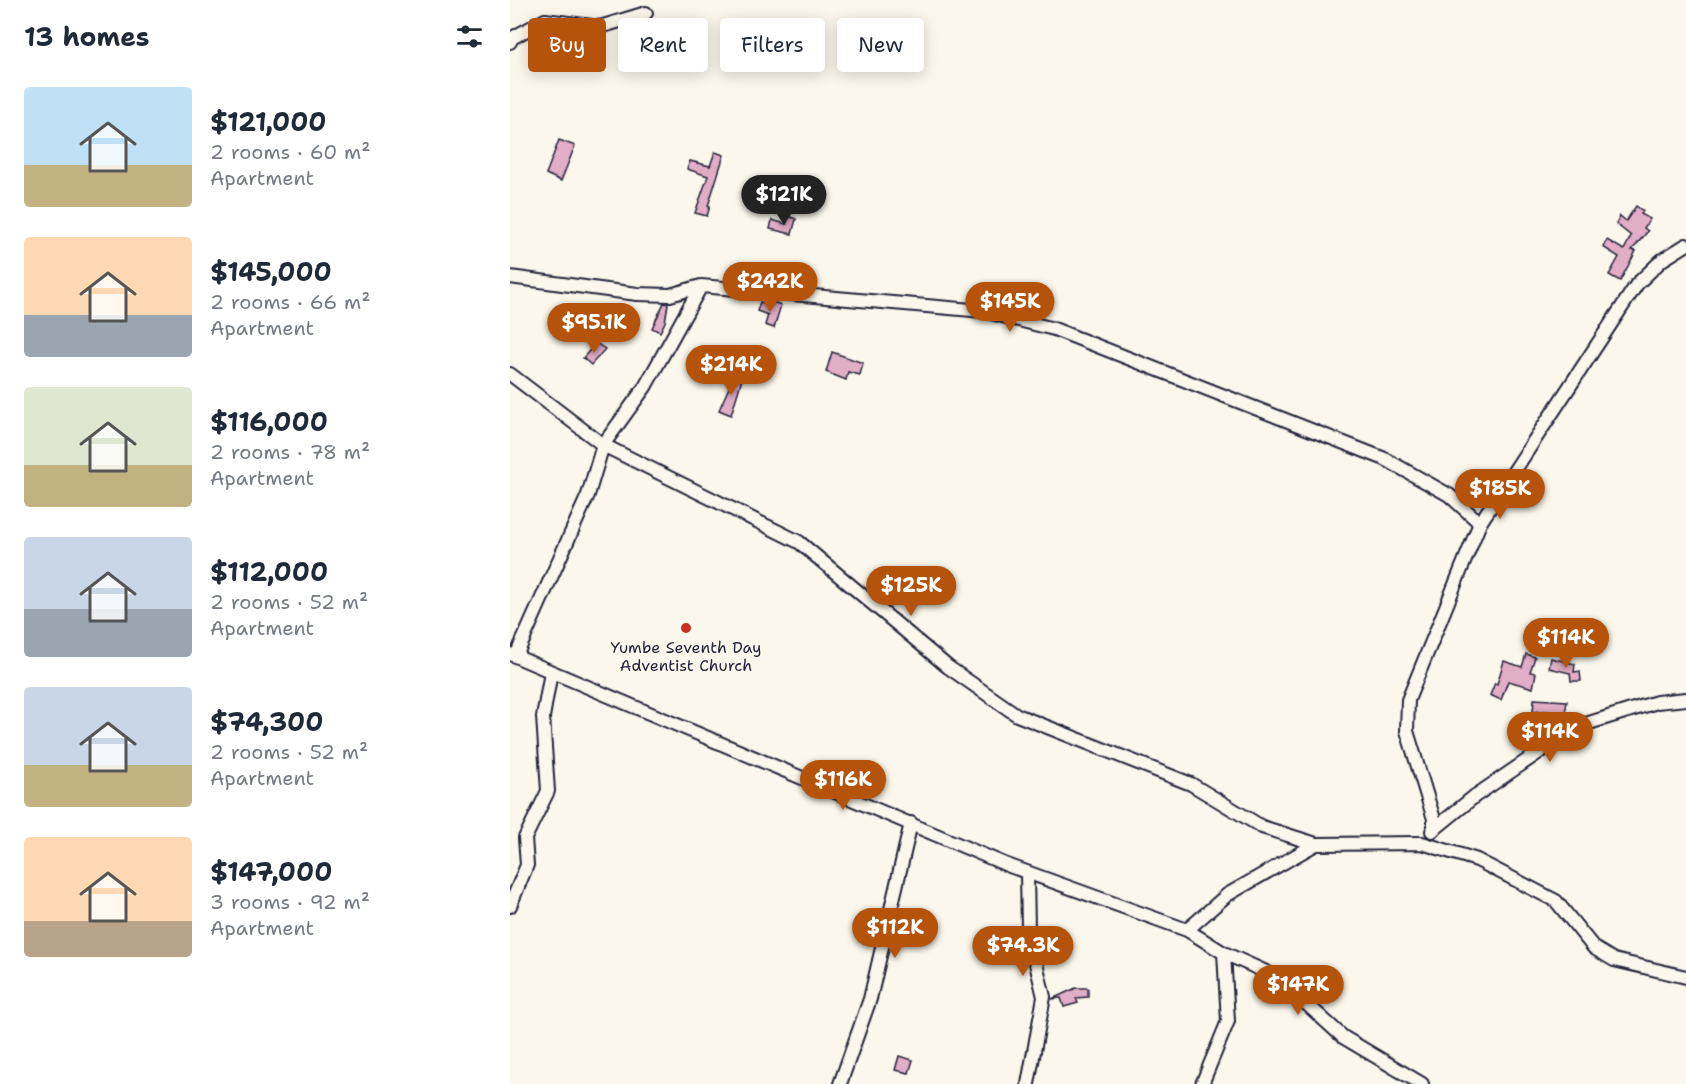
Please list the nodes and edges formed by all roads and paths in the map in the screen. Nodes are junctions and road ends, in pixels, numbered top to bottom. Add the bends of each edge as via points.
1 (646, 13) dead end
2 (510, 42) edge
3 (1686, 245) edge
4 (510, 277) edge
5 (701, 286) junction
6 (510, 375) edge
7 (603, 445) junction
8 (1480, 523) junction
9 (513, 655) edge
10 (551, 672) junction
11 (1686, 699) edge
12 (911, 823) junction
13 (1434, 828) junction
14 (1422, 843) junction
15 (1316, 844) junction
16 (1027, 873) junction
17 (510, 906) edge
18 (1187, 930) junction
19 (1224, 953) junction
20 (1686, 977) edge
21 (840, 1084) edge
22 (1028, 1084) edge
23 (1202, 1084) edge
24 (1422, 1084) edge

1 - 2 street via 600,27 545,20
3 - 8 street via 1662,260 1638,284
4 - 5 street via 638,294 670,295
5 - 7 street via 645,387
5 - 8 street via 983,311 1054,329 1385,459 1449,495
6 - 7 street
7 - 9 street via 584,504
7 - 15 street via 799,542 948,668 1017,715 1191,784 1262,827
8 - 13 street via 1408,700 1407,731
9 - 10 street
10 - 12 street
10 - 17 street via 543,717 548,791 525,838 527,865
11 - 13 street via 1657,702 1576,727
12 - 16 street
12 - 21 street via 870,999
13 - 14 street
14 - 15 street
14 - 20 street via 1477,860 1556,901 1594,948 1614,960
15 - 18 street via 1227,895
16 - 18 street
16 - 22 street via 1028,930 1044,997
18 - 19 street
19 - 23 street via 1228,1021
19 - 24 street via 1277,977 1343,1037

